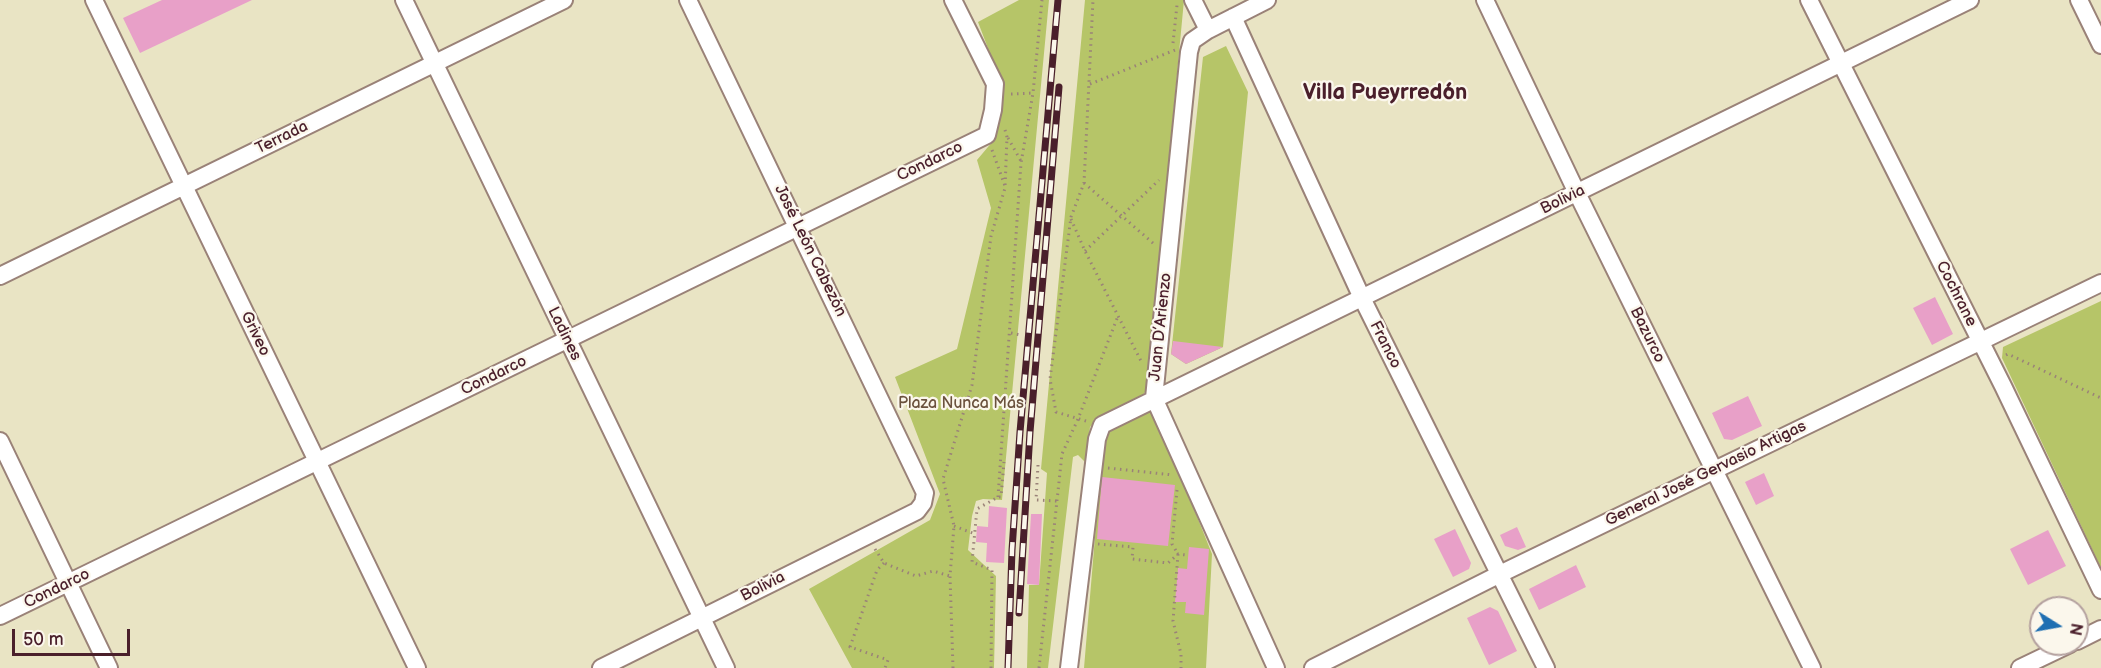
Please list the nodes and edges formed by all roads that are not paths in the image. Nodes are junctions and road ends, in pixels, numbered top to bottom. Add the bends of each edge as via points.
1 (94, 0) edge
2 (404, 0) edge
3 (564, 0) edge
4 (688, 0) edge
5 (953, 0) edge
6 (1193, 0) edge
7 (1268, 0) edge
8 (1485, 0) edge
9 (1809, 0) edge
10 (1970, 0) edge
11 (2079, 0) edge
12 (1233, 17) junction
13 (1208, 30) junction
14 (2101, 45) edge
15 (1839, 63) junction
16 (435, 65) junction
17 (183, 186) junction
18 (1577, 193) junction
19 (799, 226) junction
20 (0, 276) edge
21 (2101, 283) edge
22 (1362, 298) junction
23 (567, 340) junction
24 (1981, 342) junction
25 (1154, 398) junction
26 (0, 441) edge
27 (318, 462) junction
28 (1714, 471) junction
29 (923, 503) joint
30 (1500, 573) junction
31 (68, 583) junction
32 (2101, 590) edge
33 (0, 616) edge
34 (701, 618) junction
35 (2045, 656) edge
36 (109, 668) edge
37 (417, 668) edge
38 (601, 668) edge
39 (726, 668) edge
40 (1069, 668) edge
41 (1276, 668) edge
42 (1312, 668) edge
43 (1546, 668) edge
44 (1812, 668) edge
45 (2020, 668) edge

1 - 17 street, Griveo
2 - 16 street, Ladines
3 - 16 street, Terrada
4 - 19 street, José León Cabezón
5 - 19 street, Condarco via 995,84 987,135
6 - 13 street
7 - 12 street
8 - 18 street, Bazurco
9 - 15 street, Cochrane
10 - 15 street, Bolivia
11 - 14 street
12 - 13 street
12 - 22 street, Franco
13 - 25 street, Juan D’Arienzo via 1181,51
15 - 18 street, Bolivia
15 - 24 street, Cochrane
16 - 17 street, Terrada
16 - 23 street, Ladines
17 - 20 street, Terrada
17 - 27 street, Griveo
18 - 22 street, Bolivia
18 - 28 street, Bazurco
19 - 23 street, Condarco
19 - 29 street, José León Cabezón via 925,493
21 - 24 street, General José Gervasio Artigas
22 - 25 street, Bolivia
22 - 30 street, Franco
23 - 27 street, Condarco
23 - 34 street, Ladines
24 - 28 street, General José Gervasio Artigas
24 - 32 street, Cochrane
25 - 40 street, Juan D’Arienzo via 1102,425 1097,439
25 - 41 street via 1184,477
26 - 31 street
27 - 31 street, Condarco
27 - 37 street, Griveo
28 - 30 street, General José Gervasio Artigas
28 - 44 street, Bazurco
29 - 34 street, Bolivia via 917,511
30 - 42 street, General José Gervasio Artigas
30 - 43 street, Franco
31 - 33 street, Condarco
31 - 36 street
34 - 38 street, Bolivia
34 - 39 street, Ladines
35 - 45 street

